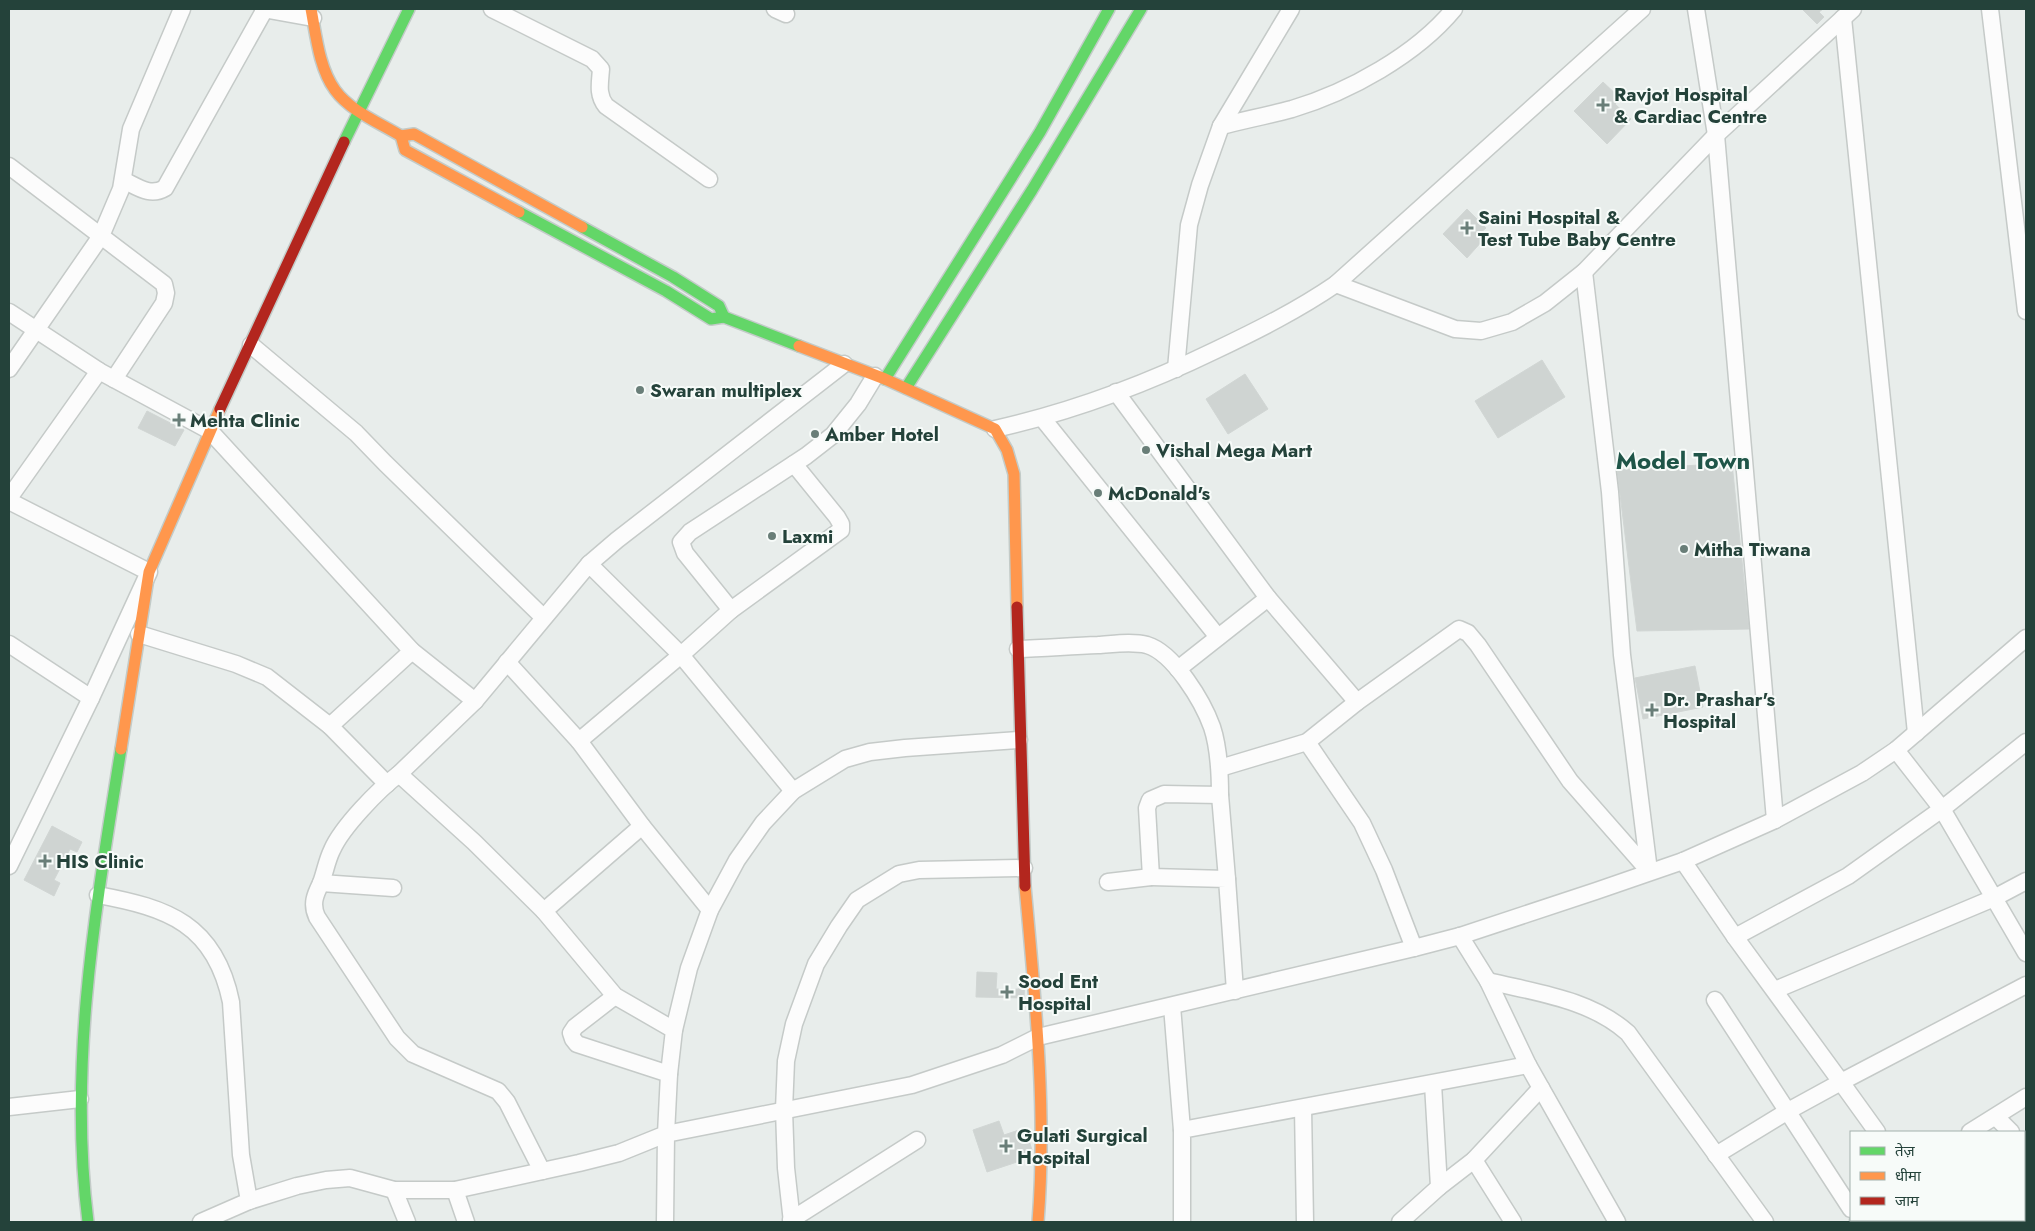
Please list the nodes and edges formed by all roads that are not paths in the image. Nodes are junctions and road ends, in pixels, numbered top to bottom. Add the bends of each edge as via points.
1 (182, 9) edge
2 (264, 9) edge
3 (409, 9) edge
4 (492, 9) edge
5 (1109, 9) edge
6 (1141, 9) edge
7 (1291, 9) edge
8 (1454, 9) edge
9 (1642, 9) edge
10 (1696, 9) edge
11 (1990, 9) edge
12 (312, 13) edge
13 (1848, 14) edge
14 (359, 109) junction
15 (1221, 126) junction
16 (1716, 135) junction
17 (401, 136) junction
18 (9, 166) edge
19 (709, 179) dead end
20 (123, 180) junction
21 (101, 236) junction
22 (964, 256) junction
23 (983, 268) junction
24 (1584, 272) junction
25 (1336, 284) junction
26 (2026, 311) edge
27 (9, 312) edge
28 (724, 317) junction
29 (36, 332) junction
30 (251, 344) junction
31 (844, 364) junction
32 (9, 369) edge
33 (1176, 369) junction
34 (98, 371) junction
35 (880, 378) junction
36 (114, 379) junction
37 (906, 388) junction
38 (1116, 392) junction
39 (1043, 418) junction
40 (995, 430) junction
41 (210, 431) junction
42 (794, 464) junction
43 (9, 499) edge
44 (589, 564) junction
45 (149, 572) junction
46 (1268, 598) junction
47 (731, 610) junction
48 (544, 617) junction
49 (139, 634) junction
50 (1218, 637) junction
51 (2026, 638) edge
52 (9, 644) edge
53 (1018, 649) junction
54 (412, 651) junction
55 (681, 655) junction
56 (507, 662) junction
57 (1178, 669) junction
58 (91, 698) junction
59 (475, 701) junction
60 (1357, 702) junction
61 (330, 726) junction
62 (1916, 733) junction
63 (1020, 740) junction
64 (579, 741) junction
65 (1307, 742) junction
66 (2026, 742) edge
67 (1896, 750) junction
68 (1220, 768) junction
69 (393, 779) junction
70 (793, 791) junction
71 (1220, 795) junction
72 (1942, 809) junction
73 (1775, 820) junction
74 (642, 826) junction
75 (1683, 861) junction
76 (9, 866) edge
77 (1024, 868) junction
78 (1649, 871) junction
79 (1151, 877) junction
80 (1226, 879) junction
81 (2026, 881) edge
82 (1108, 882) dead end
83 (321, 883) junction
84 (393, 888) dead end
85 (98, 895) junction
86 (1994, 898) junction
87 (544, 910) junction
88 (710, 910) junction
89 (1460, 936) junction
90 (1735, 937) junction
91 (1414, 948) junction
92 (2026, 953) edge
93 (1488, 981) junction
94 (2026, 986) edge
95 (1775, 990) junction
96 (1235, 991) junction
97 (615, 996) junction
98 (1715, 1000) dead end
99 (1172, 1006) junction
100 (674, 1030) junction
101 (1038, 1037) junction
102 (1528, 1065) junction
103 (669, 1074) junction
104 (1841, 1082) junction
105 (1433, 1084) junction
106 (1541, 1088) junction
107 (2026, 1097) edge
108 (80, 1099) junction
109 (9, 1107) edge
110 (1303, 1108) junction
111 (784, 1110) junction
112 (1788, 1111) junction
113 (1996, 1117) junction
114 (1182, 1130) junction
115 (1876, 1131) edge
116 (1972, 1131) edge
117 (2010, 1131) edge
118 (666, 1134) junction
119 (917, 1140) dead end
120 (1716, 1155) junction
121 (1474, 1160) junction
122 (542, 1171) junction
123 (1439, 1187) junction
124 (394, 1190) junction
125 (455, 1190) junction
126 (249, 1201) junction
127 (1850, 1207) edge
128 (222, 1218) edge
129 (792, 1221) edge
130 (1404, 1221) edge
131 (88, 1222) edge
132 (201, 1222) edge
133 (407, 1222) edge
134 (466, 1222) edge
135 (665, 1222) edge
136 (1038, 1222) edge
137 (1182, 1222) edge
138 (1305, 1222) edge
139 (1513, 1222) edge
140 (1617, 1222) edge
141 (1765, 1222) edge

1 - 20 street via 131,129
2 - 12 street
2 - 20 street via 164,188 150,193
3 - 14 main road
4 - 19 street via 592,59 601,69 599,91 606,106
5 - 22 main road via 1040,132
6 - 23 main road
7 - 15 street
8 - 15 street via 1417,44 1352,84 1293,108
9 - 25 street
10 - 16 street
11 - 26 street
12 - 14 main road via 329,79 344,100
13 - 16 street
13 - 62 street
14 - 17 main road
14 - 30 main road
15 - 33 street via 1189,225
16 - 24 street
16 - 73 street
17 - 28 main road via 414,134 673,277 720,306
17 - 28 main road via 405,150 666,291 711,319
18 - 21 street
20 - 21 street
21 - 29 street
21 - 36 street via 164,284 166,293 164,303
22 - 23 main road
22 - 35 main road
23 - 37 main road
24 - 25 street via 1545,303 1512,322 1481,331 1455,329
24 - 78 street via 1610,492 1622,655
25 - 33 street via 1273,324
27 - 29 street
28 - 31 main road
29 - 32 street
29 - 34 street
30 - 41 main road
30 - 48 street via 356,433
31 - 35 main road
31 - 44 street
33 - 38 street
34 - 36 street
34 - 43 street
35 - 37 main road
35 - 42 street via 833,435
36 - 41 street
37 - 40 main road
38 - 39 street
38 - 46 street
39 - 40 street
39 - 50 street
40 - 53 main road via 1005,443 1014,474
41 - 45 main road
41 - 54 street
42 - 47 street via 837,516 841,530
42 - 47 street via 690,532 681,542 685,553
43 - 45 street
44 - 48 street
44 - 55 street
45 - 49 main road
45 - 58 street
46 - 50 street
46 - 60 street
47 - 55 street
48 - 56 street
49 - 61 street via 253,670
49 - 85 main road
50 - 57 street
51 - 62 street
52 - 58 street
53 - 57 street via 1126,643 1147,645 1161,652
53 - 63 main road
54 - 59 street
54 - 61 street
55 - 64 street
55 - 70 street
56 - 59 street
56 - 64 street
57 - 68 street via 1212,728
58 - 76 street
59 - 69 street
60 - 65 street
60 - 78 street via 1459,629 1468,633 1570,781
61 - 69 street
62 - 67 street
63 - 70 street via 870,752 845,759
63 - 77 main road
64 - 74 street
65 - 68 street
65 - 91 street via 1365,830
66 - 72 street
67 - 72 street
67 - 73 street via 1862,773
68 - 71 street
69 - 83 street via 332,849
69 - 87 street via 474,842
70 - 88 street via 763,823 737,860
71 - 79 street via 1164,794 1150,800 1147,808
71 - 80 street
72 - 86 street
72 - 90 street via 1848,876
73 - 75 street
74 - 87 street
74 - 88 street
75 - 78 street
75 - 90 street
77 - 101 main road
77 - 111 street via 919,870 899,874 857,900 816,964 794,1024 786,1062
78 - 89 street
79 - 80 street
79 - 82 street
80 - 96 street
81 - 86 street
83 - 84 street
83 - 122 street via 314,898 316,917 397,1038 414,1054 498,1091 507,1102
85 - 108 main road via 82,1046
85 - 126 street via 157,908 180,919 198,934 213,954 227,983 231,1002 241,1155
86 - 92 street
86 - 95 street
87 - 97 street
88 - 100 street via 688,968
89 - 91 street
89 - 93 street
90 - 95 street
91 - 96 street
93 - 102 street
93 - 120 street via 1584,1005 1615,1021 1628,1033
94 - 104 street
95 - 104 street
96 - 99 street
97 - 100 street
97 - 103 street via 575,1027 571,1033 573,1039 577,1044
98 - 112 street
99 - 101 street
99 - 114 street
100 - 103 street
101 - 111 street via 1002,1055 912,1085
101 - 136 main road via 1042,1172
102 - 105 street
102 - 106 street
103 - 118 street
104 - 112 street
104 - 115 street
105 - 110 street
105 - 123 street
106 - 121 street
106 - 140 street
107 - 113 street
108 - 109 street
108 - 131 main road
110 - 114 street
110 - 138 street
111 - 118 street
111 - 129 street
112 - 120 street
112 - 127 street
113 - 116 street
113 - 117 street
114 - 137 street
118 - 122 street via 619,1153
118 - 135 street
119 - 129 street
120 - 141 street
121 - 123 street
121 - 139 street
122 - 125 street
123 - 130 street
124 - 125 street
124 - 126 street via 350,1178 297,1186
124 - 133 street
125 - 134 street
126 - 128 street
128 - 132 street

